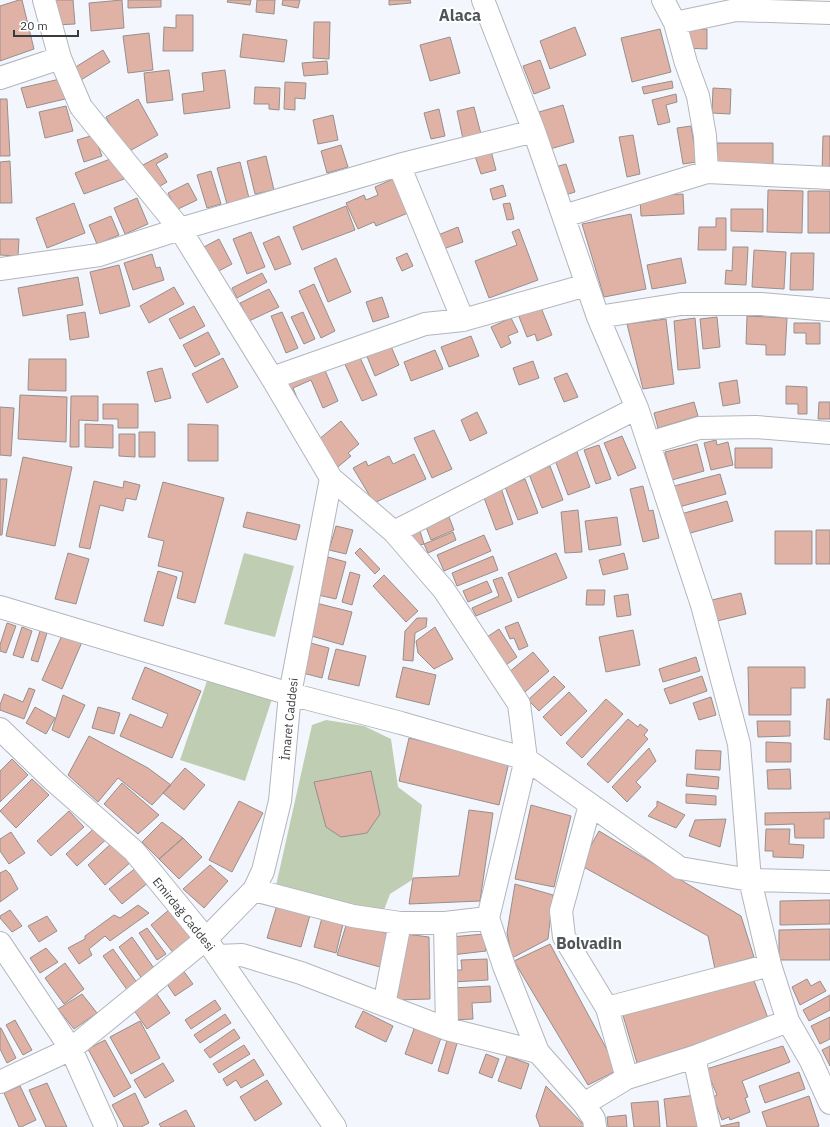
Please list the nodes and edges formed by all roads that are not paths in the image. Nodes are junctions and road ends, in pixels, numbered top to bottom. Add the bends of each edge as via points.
1 (44, 0) edge
2 (483, 0) edge
3 (663, 0) edge
4 (830, 14) edge
5 (675, 23) junction
6 (60, 58) junction
7 (0, 78) edge
8 (534, 131) junction
9 (399, 165) junction
10 (707, 172) junction
11 (830, 178) edge
12 (564, 216) junction
13 (180, 229) junction
14 (0, 269) edge
15 (587, 285) junction
16 (830, 310) edge
17 (598, 317) junction
18 (463, 320) junction
19 (272, 378) junction
20 (637, 408) junction
21 (830, 432) edge
22 (649, 443) junction
23 (331, 478) junction
24 (394, 532) junction
25 (0, 607) edge
26 (290, 694) junction
27 (0, 729) edge
28 (526, 759) junction
29 (590, 804) junction
30 (750, 880) junction
31 (830, 882) edge
32 (254, 890) junction
33 (488, 918) junction
34 (400, 923) junction
35 (445, 923) junction
36 (206, 939) junction
37 (0, 943) edge
38 (218, 956) junction
39 (770, 965) junction
40 (384, 1005) junction
41 (607, 1008) junction
42 (788, 1021) junction
43 (447, 1029) junction
44 (71, 1049) junction
45 (538, 1052) junction
46 (694, 1057) junction
47 (627, 1078) junction
48 (0, 1082) edge
49 (830, 1103) edge
50 (584, 1104) junction
51 (106, 1127) edge
52 (335, 1127) edge
53 (595, 1127) edge
54 (709, 1127) edge

1 - 6 street
2 - 8 street
3 - 5 street
4 - 5 street via 736,10
5 - 10 street via 698,96 705,136
6 - 7 street
6 - 13 street via 81,107
8 - 9 street
8 - 12 street
9 - 13 street
9 - 18 street
10 - 11 street
10 - 12 street
12 - 15 street
13 - 14 street via 99,255
13 - 19 street
15 - 17 street
15 - 18 street
16 - 17 street via 761,304 681,304
17 - 20 street
18 - 19 street via 425,324
19 - 23 street
20 - 22 street
20 - 24 street
21 - 22 street via 756,426 699,428
22 - 30 street via 702,605 739,744
23 - 24 street
23 - 26 street, İmaret Caddesi
24 - 28 street via 444,590 519,704
25 - 26 street
26 - 28 street
26 - 32 street, İmaret Caddesi via 280,801 263,871
27 - 36 street, Emirdağ Caddesi via 134,852
28 - 29 street
28 - 33 street
29 - 30 street via 680,868
29 - 41 street via 561,911 564,937
30 - 31 street
30 - 39 street
32 - 34 street via 353,916
32 - 36 street, İmaret Caddesi
33 - 35 street
33 - 45 street
34 - 35 street
34 - 40 street
35 - 43 street
36 - 38 street, Emirdağ Caddesi
36 - 44 street, İmaret Caddesi
37 - 44 street
38 - 40 street via 242,955 301,973
38 - 52 street, Emirdağ Caddesi
39 - 41 street
39 - 42 street
40 - 43 street
41 - 47 street
42 - 46 street
42 - 49 street via 811,1061
43 - 45 street
44 - 48 street, İmaret Caddesi
44 - 51 street
45 - 50 street
46 - 47 street
46 - 54 street
47 - 50 street
50 - 53 street via 594,1119

